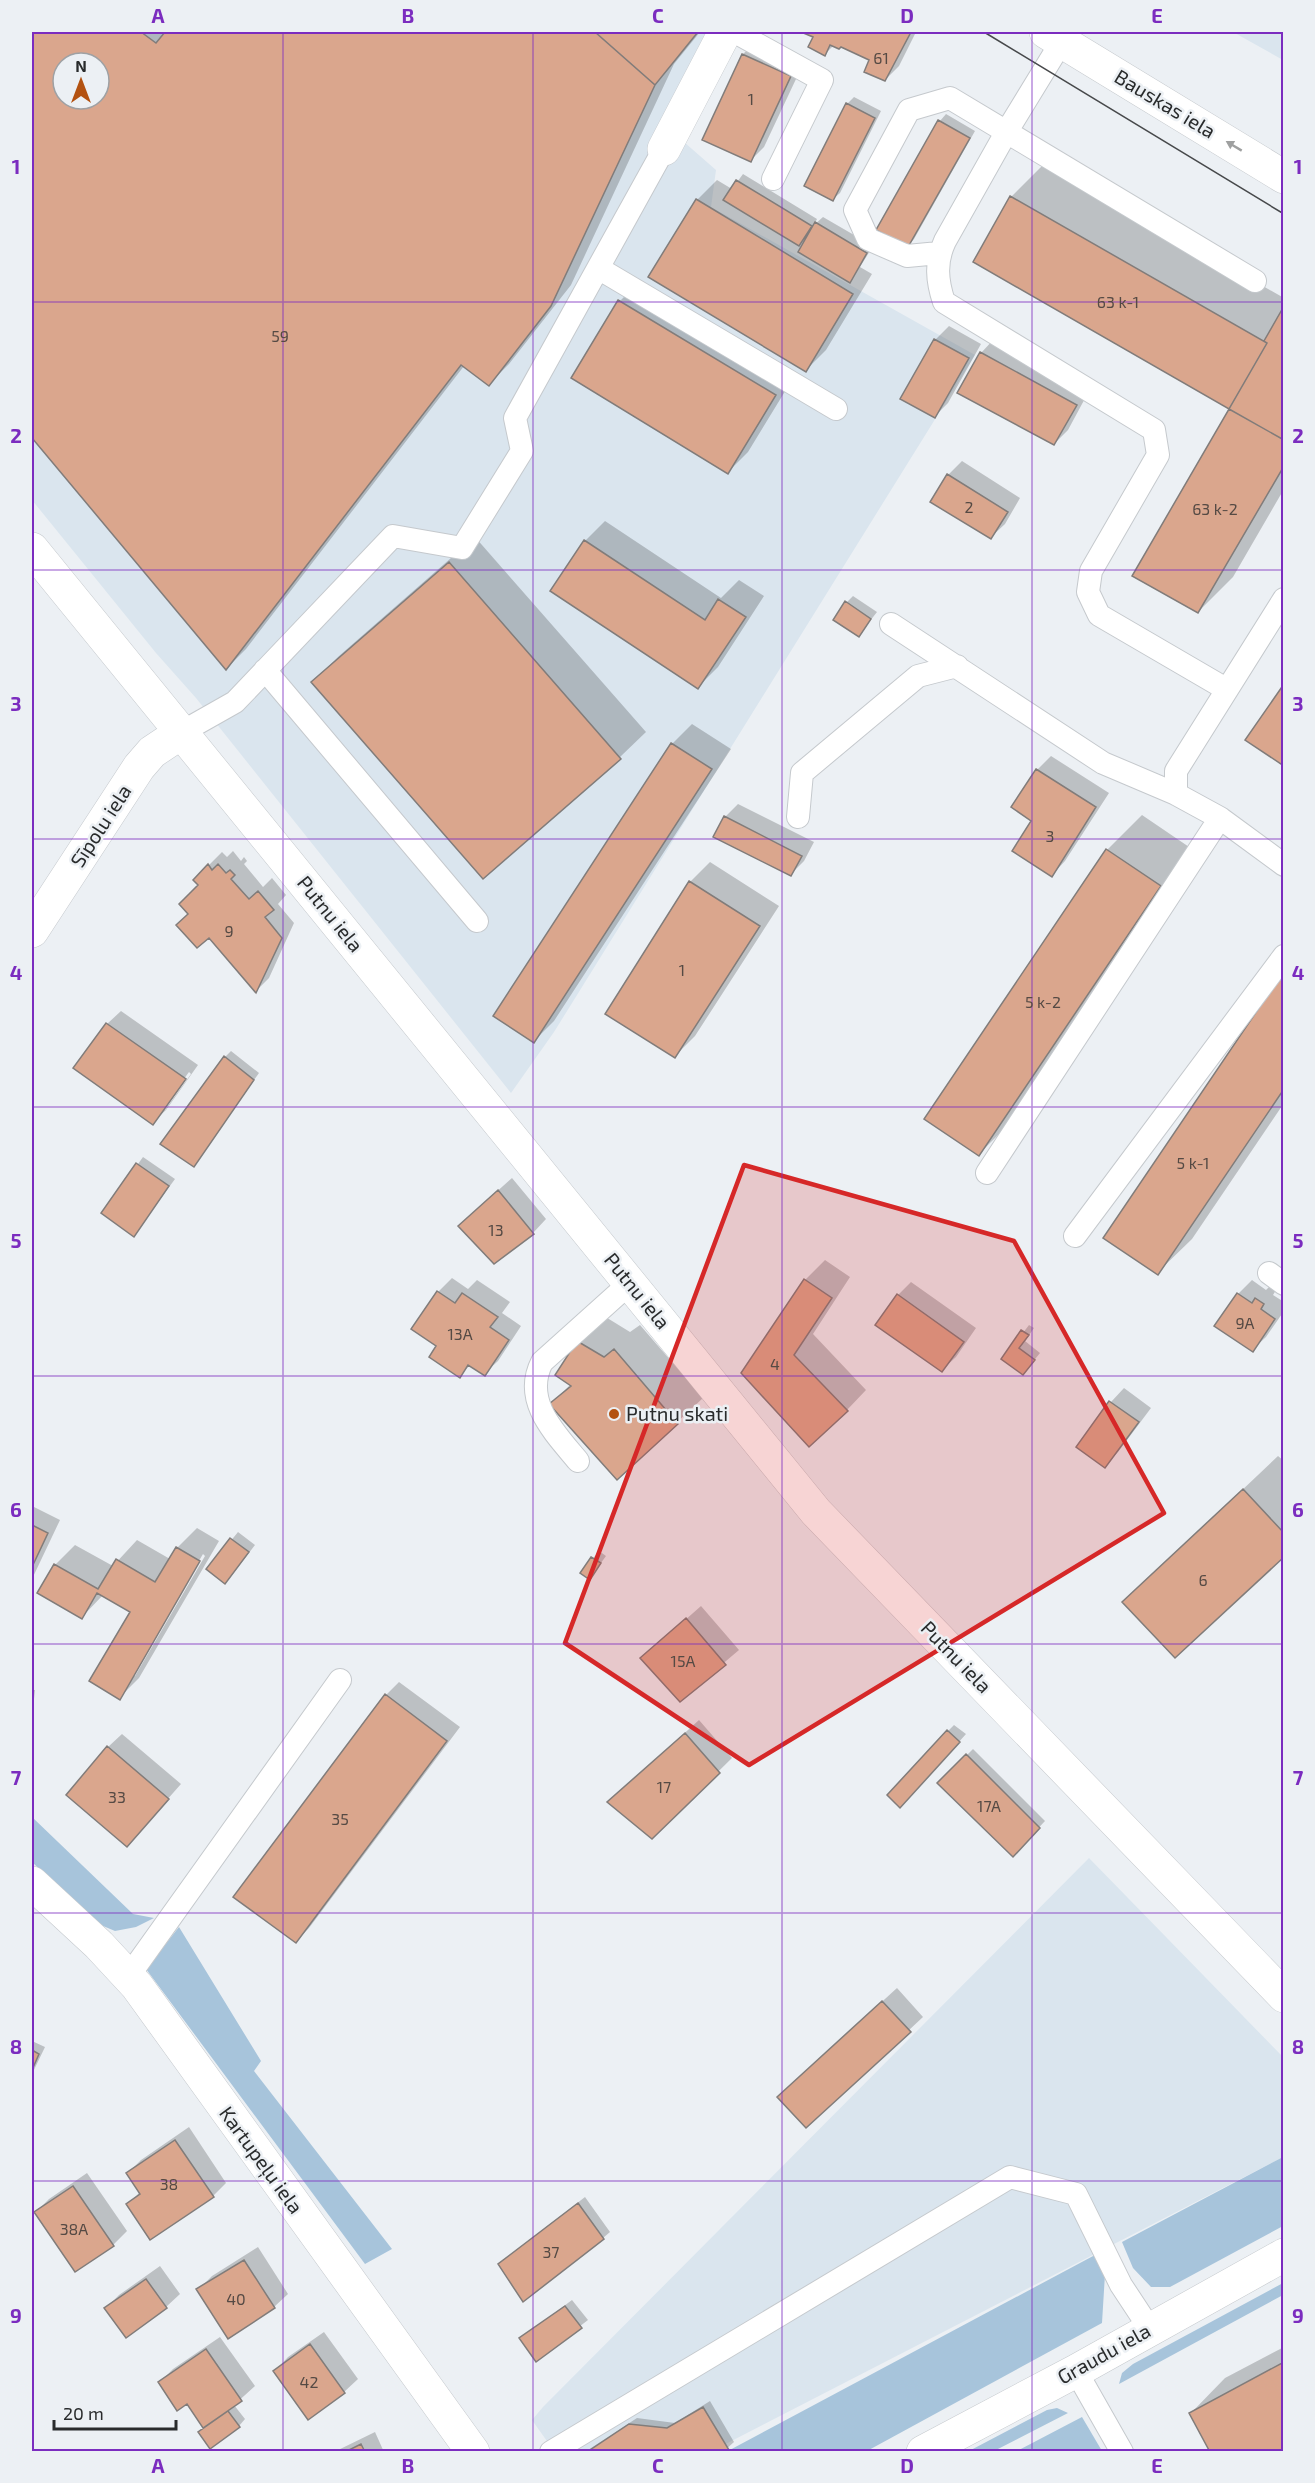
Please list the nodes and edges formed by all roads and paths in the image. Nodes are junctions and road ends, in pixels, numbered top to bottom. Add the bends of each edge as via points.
1 (725, 32) edge
2 (735, 32) edge
3 (1054, 36) edge
4 (1007, 131) junction
5 (664, 149) joint
6 (1284, 177) edge
7 (773, 179) dead end
8 (939, 254) junction
9 (598, 268) junction
10 (1255, 281) dead end
11 (836, 409) dead end
12 (32, 549) edge
13 (1284, 599) edge
14 (891, 624) dead end
15 (957, 666) junction
16 (265, 670) junction
17 (1226, 689) junction
18 (182, 732) junction
19 (1176, 794) junction
20 (798, 817) dead end
21 (1220, 818) junction
22 (1284, 865) edge
23 (477, 921) dead end
24 (32, 931) edge
25 (1284, 956) edge
26 (987, 1173) dead end
27 (1075, 1236) dead end
28 (630, 1283) junction
29 (578, 1461) dead end
30 (340, 1680) dead end
31 (32, 1883) edge
32 (128, 1977) junction
33 (1284, 1996) edge
34 (1284, 2255) edge
35 (1150, 2329) junction
36 (1076, 2371) junction
37 (473, 2451) edge
38 (551, 2451) edge
39 (923, 2451) edge
40 (1122, 2451) edge

1 - 5 street
2 - 7 lane via 822,80
3 - 4 lane
6 -> 3 street, Bauskas iela
4 - 8 lane
4 - 8 lane via 950,98 909,110 855,210 868,239 907,256
4 - 10 lane
5 - 9 lane
8 - 17 lane via 937,283 944,302 1154,430 1158,455 1091,572 1088,592 1099,615
9 - 11 lane
9 - 16 lane via 514,418 522,452 462,548 393,536
12 - 18 street, Putnu iela
13 - 17 lane
14 - 15 lane
15 - 19 lane via 1103,763
15 - 20 lane via 918,676 802,774
16 - 18 lane via 235,702
16 - 23 lane
17 - 19 lane via 1176,771
18 - 24 street, Sīpolu iela via 152,752 139,767
18 - 28 street, Putnu iela
19 - 21 lane
21 - 22 lane
21 - 26 lane
25 - 27 lane
28 - 29 lane via 542,1362 536,1373 539,1409
28 - 33 street, Putnu iela via 816,1512
30 - 32 lane
31 - 32 street, Kartupeļu iela
32 - 37 street, Kartupeļu iela
34 - 35 street, Graudu iela
35 - 36 street, Graudu iela
35 - 38 lane via 1121,2285 1076,2194 1010,2177
36 - 39 street, Graudu iela
36 - 40 lane

